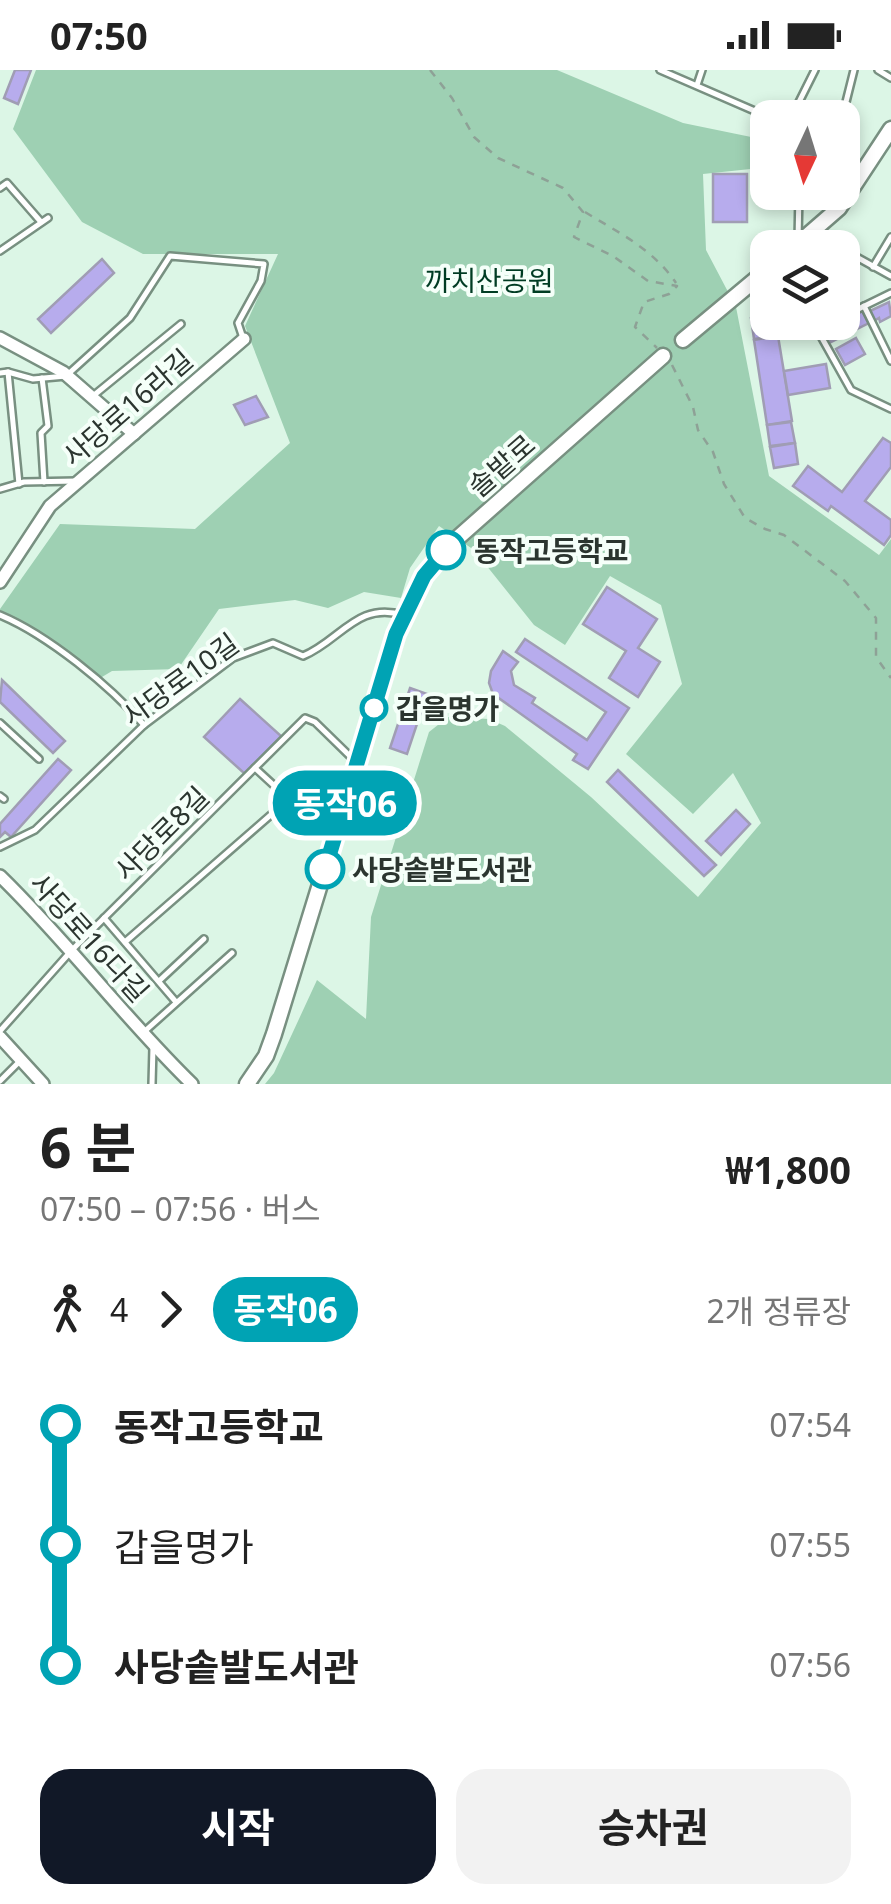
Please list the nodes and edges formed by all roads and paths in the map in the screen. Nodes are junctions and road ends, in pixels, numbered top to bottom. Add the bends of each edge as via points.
1 (660, 70) edge
2 (702, 70) edge
3 (815, 70) edge
4 (854, 70) edge
5 (878, 70) edge
6 (891, 78) edge
7 (697, 85) junction
8 (801, 100) edge
9 (846, 100) edge
10 (750, 108) edge
11 (891, 129) edge
12 (860, 171) edge
13 (0, 188) edge
14 (830, 210) edge
15 (584, 212) dead end
16 (48, 218) dead end
17 (42, 222) junction
18 (813, 230) edge
19 (891, 237) edge
20 (0, 251) edge
21 (860, 259) edge
22 (874, 267) junction
23 (891, 276) edge
24 (750, 284) edge
25 (677, 286) dead end
26 (891, 293) edge
27 (864, 306) junction
28 (860, 308) edge
29 (180, 324) dead end
30 (244, 340) joint
31 (683, 340) dead end
32 (823, 340) edge
33 (2, 343) edge
34 (663, 356) dead end
35 (891, 361) edge
36 (8, 372) junction
37 (0, 373) edge
38 (66, 376) junction
39 (42, 377) junction
40 (90, 398) junction
41 (891, 409) edge
42 (134, 434) junction
43 (80, 480) junction
44 (44, 482) junction
45 (19, 484) junction
46 (0, 489) edge
47 (0, 582) edge
48 (0, 615) edge
49 (404, 615) junction
50 (0, 724) edge
51 (144, 725) junction
52 (40, 759) dead end
53 (357, 764) junction
54 (255, 768) junction
55 (288, 798) junction
56 (334, 840) junction
57 (0, 848) edge
58 (0, 876) edge
59 (104, 918) junction
60 (204, 940) dead end
61 (124, 942) junction
62 (72, 950) junction
63 (232, 953) dead end
64 (159, 982) junction
65 (176, 1002) junction
66 (142, 1032) junction
67 (0, 1034) edge
68 (153, 1044) junction
69 (22, 1060) junction
70 (0, 1082) edge
71 (43, 1084) edge
72 (152, 1084) edge
73 (192, 1084) edge
74 (246, 1084) edge

1 - 7 lane
2 - 7 lane
3 - 8 lane
4 - 9 lane
5 - 6 lane
7 - 10 lane
11 - 12 street
13 - 17 lane via 8,183
14 - 18 street
15 - 25 path via 643,247
16 - 17 lane
17 - 20 lane
19 - 22 lane
21 - 22 lane
22 - 23 lane
24 - 31 street
26 - 27 lane
27 - 28 lane
27 - 35 lane
29 - 40 lane
30 - 38 lane, 사당로16라길 via 238,323 264,264 170,256 130,318
30 - 42 street, 사당로16라길
32 - 41 lane via 851,390
33 - 38 street
34 - 49 street, 솔밭로 via 452,543
36 - 37 lane
36 - 39 lane
36 - 45 lane
38 - 39 lane
38 - 40 street
39 - 44 lane via 48,426 42,433
40 - 42 street
42 - 43 street, 사당로16라길
43 - 44 lane
43 - 47 street, 사당로16라길 via 50,506
44 - 45 lane
45 - 46 lane
48 - 51 lane via 113,690
49 - 51 lane, 사당로10길 via 373,612 303,656 272,642 251,649
49 - 53 street, 솔밭로
50 - 52 lane
51 - 57 lane, 사당로10길 via 34,830
53 - 54 lane, 사당로8길 via 306,718
53 - 56 street, 솔밭로
54 - 55 lane
54 - 59 lane, 사당로8길
55 - 56 lane
55 - 61 lane
56 - 74 street, 솔밭로 via 274,1034
58 - 62 street, 사당로16다길
59 - 61 lane
59 - 62 lane, 사당로8길
60 - 64 lane
61 - 64 lane
62 - 66 street, 사당로16다길
62 - 67 lane, 사당로8길
63 - 65 lane, 사당로16다길
64 - 65 lane
65 - 66 lane, 사당로16다길
66 - 68 street, 사당로16다길
67 - 69 street
68 - 72 lane
68 - 73 street, 사당로16다길
69 - 70 lane
69 - 71 street

